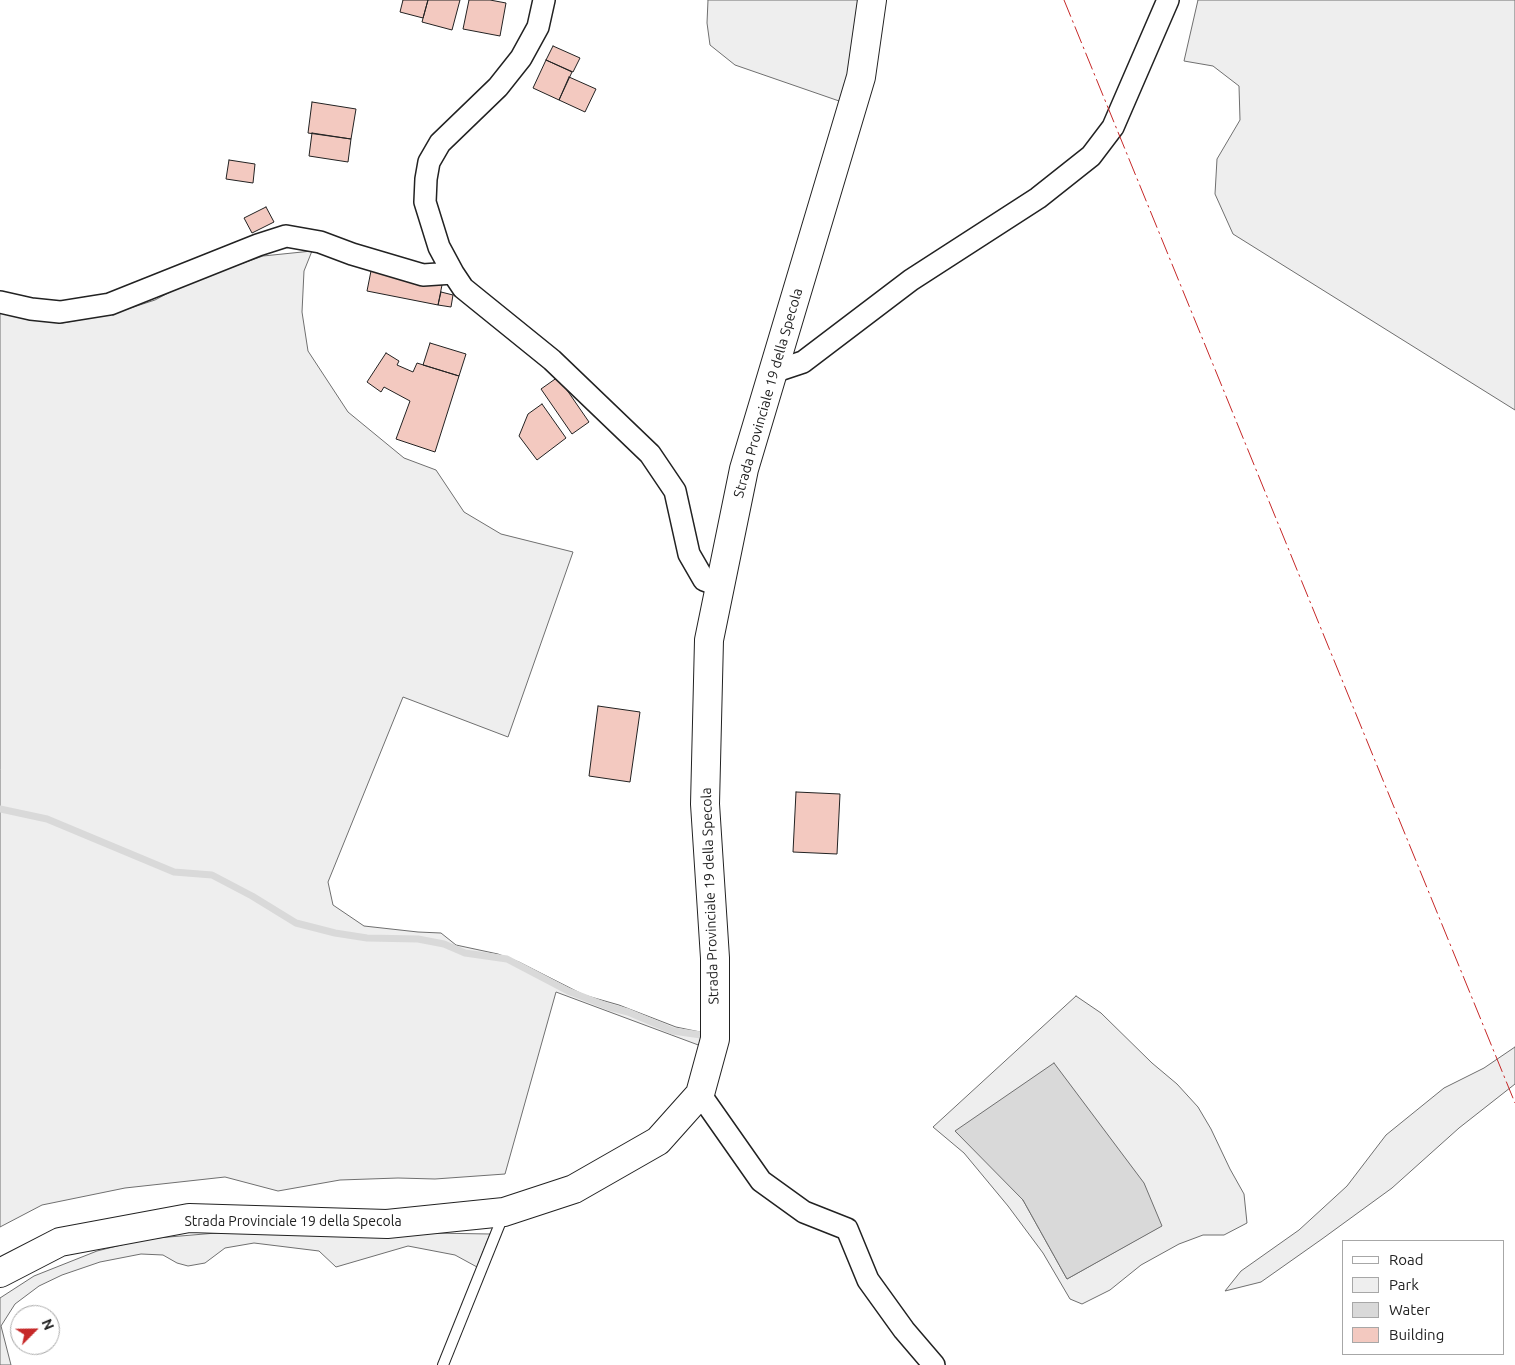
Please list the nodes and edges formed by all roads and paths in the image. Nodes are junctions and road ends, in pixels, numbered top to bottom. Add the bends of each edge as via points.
1 (544, 0) edge
2 (872, 0) edge
3 (1168, 0) edge
4 (453, 273) junction
5 (0, 302) edge
6 (773, 372) junction
7 (720, 586) junction
8 (700, 1094) junction
9 (504, 1212) junction
10 (0, 1273) edge
11 (443, 1365) edge
12 (934, 1365) edge

1 - 4 street via 538,27 521,58 498,87 440,142 429,162 425,202 439,247
2 - 6 main road, Strada Provinciale 19 della Specola via 861,77
3 - 6 street via 1113,127 1091,156 1038,198 911,280 803,362
4 - 5 street via 423,275 320,242 286,236 110,304 60,312
4 - 7 street via 463,288 552,360 650,454 675,491 689,554 704,580
6 - 7 main road, Strada Provinciale 19 della Specola via 744,469
7 - 8 main road, Strada Provinciale 19 della Specola via 709,640 705,804 715,958 715,1038
8 - 9 main road, Strada Provinciale 19 della Specola via 658,1141 574,1189
8 - 12 street via 761,1181 804,1212 847,1229 868,1280
9 - 10 main road, Strada Provinciale 19 della Specola via 387,1224 189,1218 60,1242
9 - 11 lane

